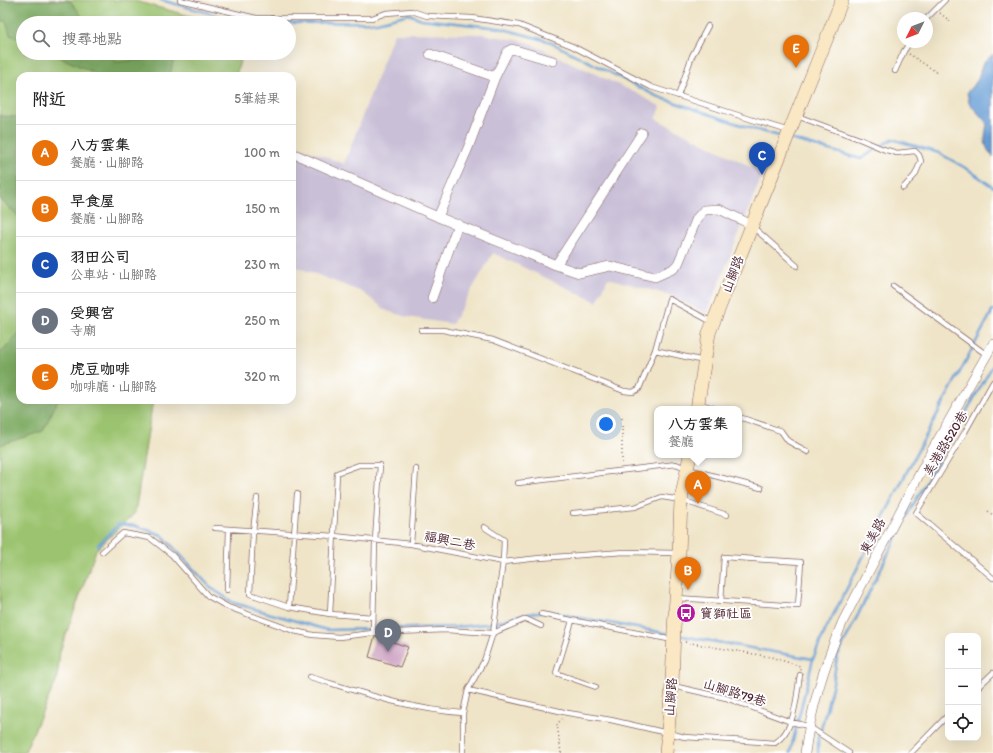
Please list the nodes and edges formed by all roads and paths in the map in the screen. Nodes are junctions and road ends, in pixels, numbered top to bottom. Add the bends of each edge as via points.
1 (180, 0) edge
2 (842, 0) edge
3 (945, 0) edge
4 (935, 10) joint
5 (248, 16) edge
6 (296, 18) edge
7 (952, 24) dead end
8 (708, 26) dead end
9 (906, 48) edge
10 (904, 51) junction
11 (430, 54) dead end
12 (553, 61) dead end
13 (895, 71) dead end
14 (938, 73) dead end
15 (495, 77) junction
16 (678, 96) junction
17 (795, 116) junction
18 (789, 131) junction
19 (642, 133) dead end
20 (296, 155) edge
21 (903, 188) dead end
22 (438, 217) junction
23 (458, 224) junction
24 (752, 225) junction
25 (556, 266) junction
26 (797, 266) dead end
27 (893, 286) dead end
28 (432, 298) dead end
29 (714, 323) junction
30 (422, 330) dead end
31 (993, 344) edge
32 (655, 350) junction
33 (987, 355) junction
34 (705, 361) junction
35 (993, 382) edge
36 (698, 406) edge
37 (622, 417) dead end
38 (742, 418) edge
39 (808, 452) dead end
40 (690, 458) edge
41 (416, 469) dead end
42 (688, 469) junction
43 (622, 470) junction
44 (518, 483) dead end
45 (761, 488) dead end
46 (298, 494) dead end
47 (257, 498) dead end
48 (681, 500) junction
49 (988, 511) dead end
50 (573, 513) dead end
51 (727, 515) dead end
52 (993, 515) edge
53 (215, 528) dead end
54 (484, 528) dead end
55 (229, 530) junction
56 (253, 530) junction
57 (294, 534) junction
58 (334, 536) junction
59 (375, 541) junction
60 (411, 544) junction
61 (102, 552) dead end
62 (679, 553) junction
63 (503, 562) junction
64 (993, 578) edge
65 (227, 590) dead end
66 (676, 598) junction
67 (721, 601) junction
68 (289, 607) junction
69 (330, 614) junction
70 (541, 614) dead end
71 (372, 617) junction
72 (572, 621) junction
73 (541, 626) dead end
74 (373, 633) junction
75 (493, 633) junction
76 (673, 634) junction
77 (993, 673) edge
78 (800, 675) joint
79 (310, 677) dead end
80 (981, 684) edge
81 (672, 686) junction
82 (596, 687) dead end
83 (468, 690) junction
84 (463, 714) junction
85 (568, 714) junction
86 (945, 718) edge
87 (791, 722) junction
88 (808, 726) junction
89 (668, 734) junction
90 (463, 753) edge
91 (561, 753) edge
92 (666, 753) edge
93 (806, 753) edge
94 (849, 753) edge
95 (911, 753) edge

1 - 5 lane
2 - 17 main road
3 - 4 lane
4 - 7 path
6 - 16 lane via 372,18 386,13 412,11 427,16 472,18 519,25 572,46 651,87
8 - 16 lane via 692,56
9 - 10 lane
10 - 13 lane
10 - 14 path
11 - 15 street
12 - 15 street via 512,49 508,51
15 - 22 street
16 - 18 lane
17 - 18 main road
17 - 21 lane via 883,149 897,153 915,151 921,161 915,175
18 - 24 main road, 山腳路
19 - 25 street
20 - 22 street
22 - 23 street
23 - 25 street
23 - 28 street
24 - 25 street via 719,209 704,210 697,218 678,264 655,277 610,266 579,273
24 - 26 lane
24 - 29 main road, 山腳路
27 - 33 lane
29 - 32 lane via 669,299
29 - 34 main road, 山腳路 via 709,333
30 - 32 lane via 443,330 493,340 624,392 639,389
31 - 33 street, 東美路
32 - 34 lane
33 - 88 street, 東美路 via 931,452 843,621 832,646
34 - 36 main road, 山腳路
35 - 64 lane, 美港路520巷 via 916,513
37 - 43 path
38 - 39 lane via 781,431 788,441
40 - 42 main road, 山腳路
41 - 60 lane
42 - 43 lane via 676,464
42 - 45 lane
42 - 48 main road, 山腳路
43 - 44 lane
46 - 57 lane
47 - 56 lane
48 - 50 lane via 662,497 635,507
48 - 51 lane
48 - 62 main road, 山腳路
49 - 52 path
53 - 55 lane, 福興二巷
54 - 63 lane via 504,540
55 - 56 lane, 福興二巷
55 - 65 lane
56 - 57 lane, 福興二巷
56 - 68 lane via 250,594
57 - 58 lane, 福興二巷
57 - 68 lane
58 - 59 lane, 福興二巷
58 - 59 lane via 337,473 358,465 380,465
58 - 69 lane
59 - 60 lane, 福興二巷
59 - 71 lane
60 - 63 lane, 福興二巷
61 - 74 lane via 123,533 150,538 172,555 208,596 228,607 294,631 313,635 339,637
62 - 63 lane, 福興二巷 via 624,552
62 - 66 main road, 山腳路
63 - 75 lane
66 - 67 lane
66 - 76 main road, 山腳路
67 - 67 lane via 724,557 801,562 798,606
68 - 69 lane
69 - 71 lane
70 - 72 lane
71 - 74 lane
72 - 76 lane
72 - 82 lane via 556,673
73 - 75 lane via 526,619
74 - 75 lane via 446,630
75 - 83 lane via 484,661
76 - 78 path via 800,666
76 - 81 main road, 山腳路
77 - 80 lane
78 - 87 lane
79 - 84 lane via 375,697
81 - 87 lane, 山腳路79巷 via 726,698
81 - 89 main road, 山腳路
83 - 84 lane
83 - 85 lane
84 - 90 lane
85 - 89 lane via 611,720
85 - 91 path via 557,724
86 - 95 lane
87 - 88 lane, 山腳路79巷
87 - 89 lane via 782,738 775,743
88 - 93 street, 東美路
88 - 94 lane
89 - 92 main road, 山腳路

